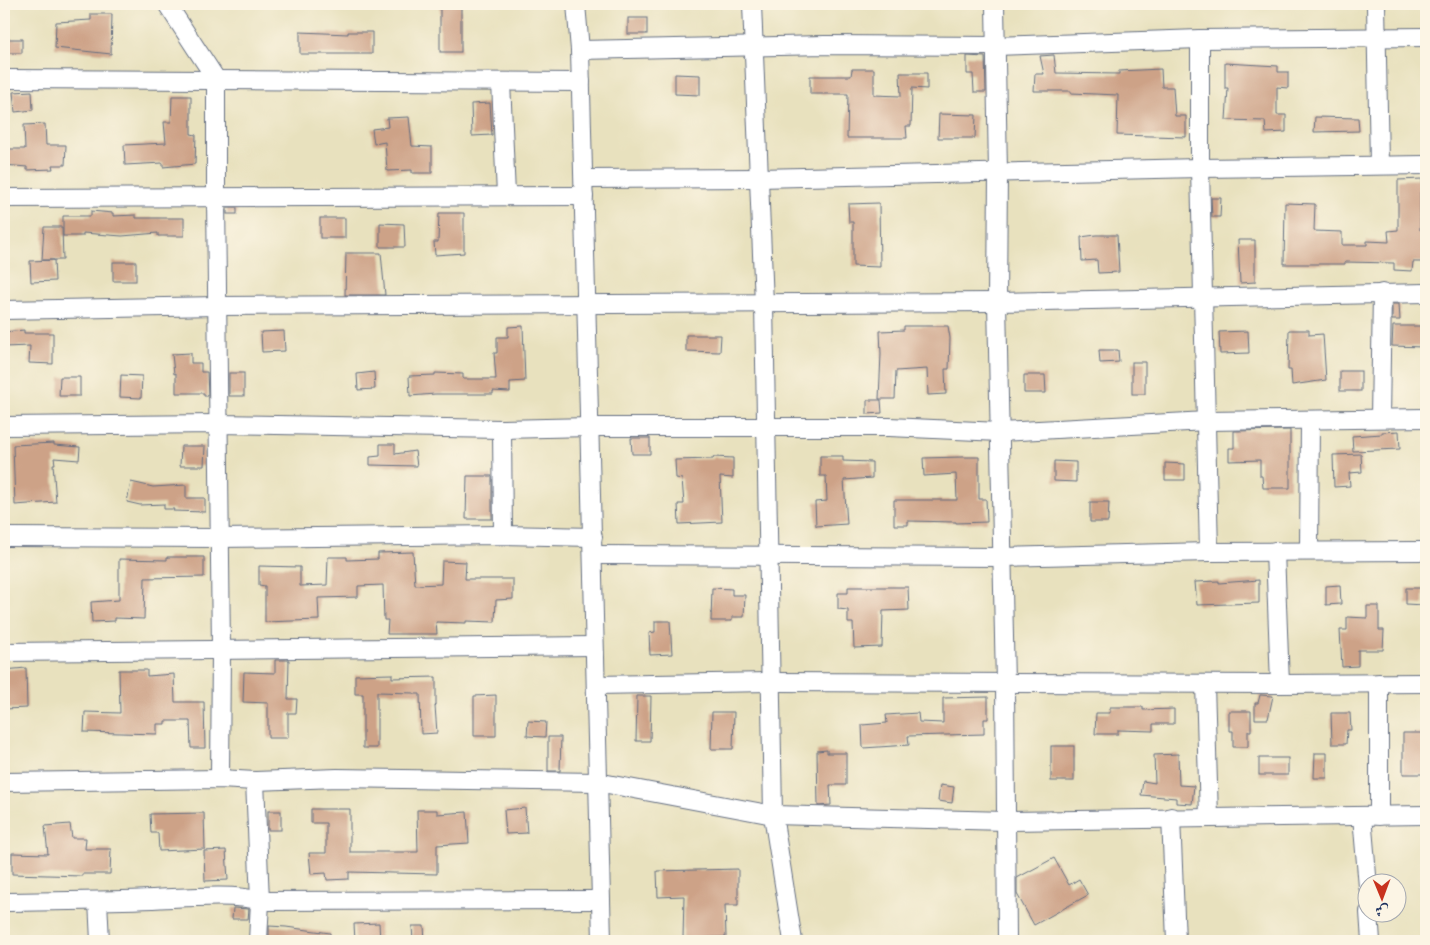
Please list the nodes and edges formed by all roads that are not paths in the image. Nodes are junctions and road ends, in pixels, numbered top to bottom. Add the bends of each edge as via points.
1 (167, 4) edge
2 (576, 4) edge
3 (752, 4) edge
4 (995, 4) edge
5 (1376, 4) edge
6 (1376, 37) junction
7 (1426, 37) edge
8 (1200, 39) junction
9 (753, 46) junction
10 (996, 46) junction
11 (580, 50) junction
12 (4, 79) edge
13 (216, 79) junction
14 (502, 82) junction
15 (581, 82) junction
16 (1379, 165) junction
17 (1426, 165) edge
18 (1200, 168) junction
19 (998, 173) junction
20 (759, 178) junction
21 (584, 187) junction
22 (506, 195) junction
23 (216, 197) junction
24 (4, 198) edge
25 (1382, 293) junction
26 (1426, 293) edge
27 (1202, 297) junction
28 (997, 302) junction
29 (587, 304) junction
30 (764, 304) junction
31 (218, 306) junction
32 (4, 310) edge
33 (1380, 418) junction
34 (1426, 418) edge
35 (1310, 420) junction
36 (1207, 421) junction
37 (219, 424) junction
38 (4, 426) edge
39 (767, 426) junction
40 (590, 427) junction
41 (502, 429) junction
42 (1000, 432) junction
43 (503, 535) junction
44 (4, 537) edge
45 (593, 537) junction
46 (219, 538) junction
47 (1276, 551) junction
48 (1309, 551) junction
49 (1426, 551) edge
50 (1209, 552) junction
51 (593, 555) junction
52 (770, 556) junction
53 (1003, 557) junction
54 (594, 646) junction
55 (221, 650) junction
56 (4, 652) edge
57 (770, 682) junction
58 (1379, 683) junction
59 (1426, 683) edge
60 (1005, 684) junction
61 (1205, 684) junction
62 (1280, 684) junction
63 (596, 685) junction
64 (220, 780) junction
65 (255, 781) junction
66 (4, 782) edge
67 (597, 782) junction
68 (773, 815) junction
69 (1426, 815) edge
70 (1371, 816) junction
71 (1209, 817) junction
72 (1171, 818) junction
73 (1006, 821) junction
74 (1369, 872) edge
75 (601, 900) junction
76 (98, 901) junction
77 (4, 902) edge
78 (260, 902) junction
79 (1370, 922) edge
80 (100, 941) edge
81 (258, 941) edge
82 (602, 941) edge
83 (793, 941) edge
84 (1007, 941) edge
85 (1176, 941) edge
86 (1371, 941) edge

1 - 13 street
2 - 11 street
3 - 9 street
4 - 10 street
5 - 6 street
6 - 7 street
6 - 8 street
6 - 16 street
8 - 10 street
8 - 18 street
9 - 10 street
9 - 11 street
9 - 20 street
10 - 19 street
11 - 15 street
12 - 13 street
13 - 14 street
13 - 23 street
14 - 15 street
14 - 22 street
15 - 21 street
16 - 17 street
16 - 18 street
18 - 19 street
18 - 27 street
19 - 20 street
19 - 28 street
20 - 21 street
20 - 30 street
21 - 22 street
21 - 29 street
22 - 23 street
23 - 24 street
23 - 31 street
25 - 26 street
25 - 27 street
25 - 33 street
27 - 28 street
27 - 36 street
28 - 30 street
28 - 42 street
29 - 30 street
29 - 31 street
29 - 40 street
30 - 39 street
31 - 32 street
31 - 37 street
33 - 34 street
33 - 35 street
35 - 36 street
35 - 48 street
36 - 42 street
36 - 50 street
37 - 38 street
37 - 41 street
37 - 46 street
39 - 40 street
39 - 42 street
39 - 52 street
40 - 41 street
40 - 45 street
41 - 43 street
42 - 53 street
43 - 45 street
43 - 46 street
44 - 46 street
45 - 51 street
46 - 55 street
47 - 48 street
47 - 50 street
47 - 62 street
48 - 49 street
50 - 53 street
51 - 52 street
51 - 54 street
52 - 53 street
52 - 57 street
53 - 60 street
54 - 55 street
54 - 63 street
55 - 56 street
55 - 64 street
57 - 60 street
57 - 63 street
57 - 68 street
58 - 59 street
58 - 62 street
58 - 70 street
60 - 61 street
60 - 73 street
61 - 62 street
61 - 71 street
63 - 67 street
64 - 65 street
64 - 66 street
65 - 67 street via 337,778
65 - 78 street
67 - 68 street
67 - 75 street
68 - 73 street
68 - 83 street
69 - 70 street
70 - 71 street
70 - 74 street
71 - 72 street
72 - 73 street
72 - 85 street
73 - 84 street
75 - 78 street
75 - 82 street
76 - 77 street
76 - 78 street via 194,897 248,898
76 - 80 street
78 - 81 street
79 - 86 street

